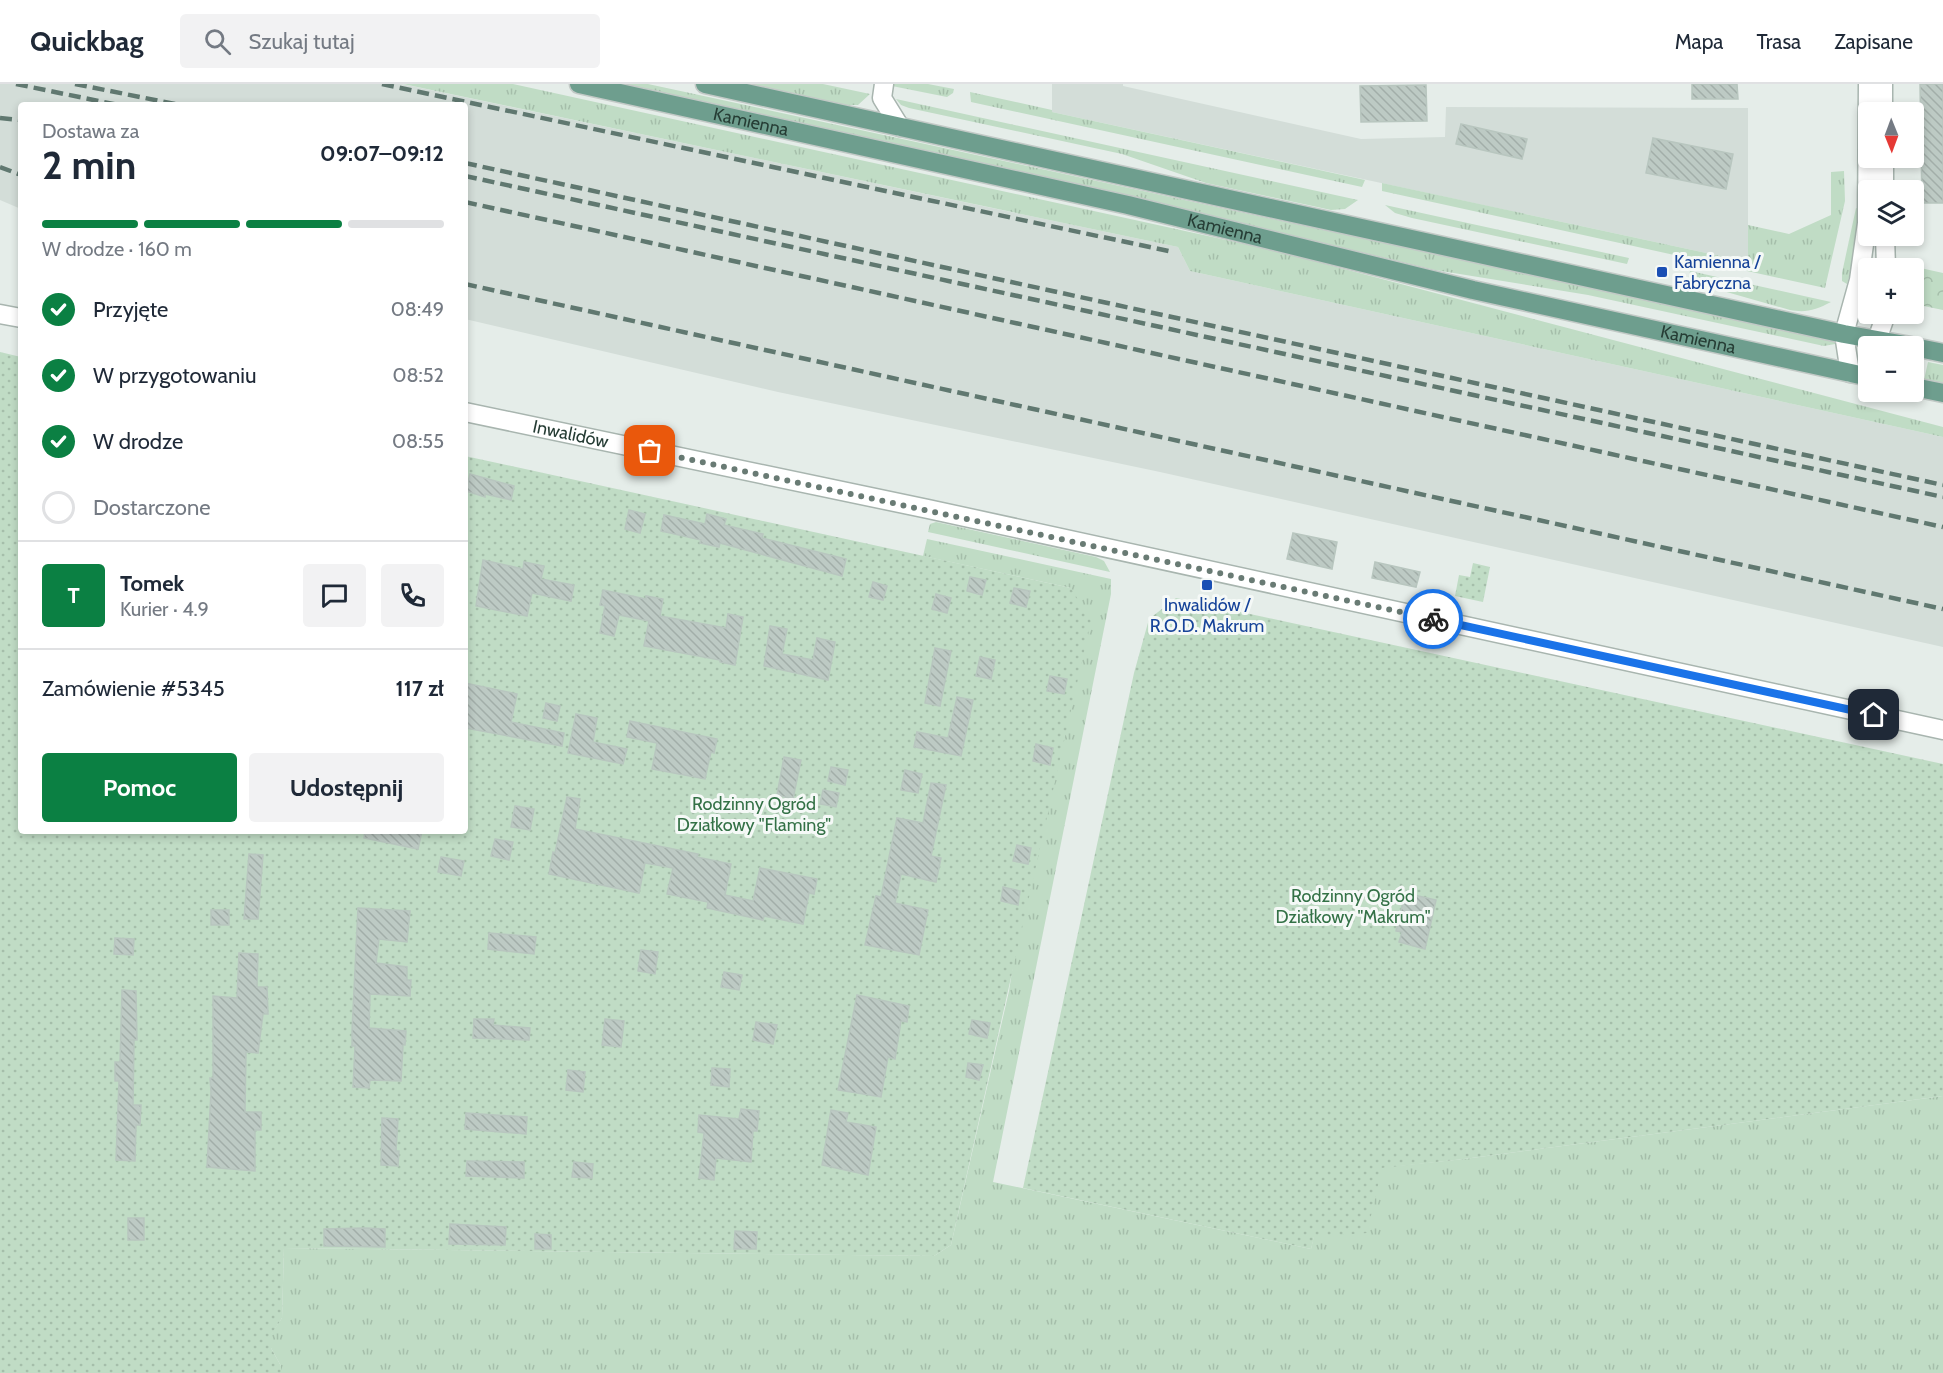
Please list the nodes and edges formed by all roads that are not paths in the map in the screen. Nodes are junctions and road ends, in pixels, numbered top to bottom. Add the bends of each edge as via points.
1 (579, 84) edge
2 (705, 84) edge
3 (1868, 84) edge
4 (1883, 84) edge
5 (883, 91) edge
6 (1883, 102) edge
7 (858, 118) junction
8 (900, 127) junction
9 (0, 314) edge
10 (18, 317) edge
11 (1844, 334) junction
12 (1858, 339) edge
13 (1924, 349) edge
14 (1943, 353) edge
15 (1858, 363) edge
16 (1850, 373) junction
17 (1858, 375) edge
18 (1924, 389) edge
19 (1943, 393) edge
20 (468, 413) edge
21 (1943, 730) edge

1 - 16 main road, Kamienna via 1128,205 1473,290
2 - 7 main road, Kamienna
3 - 11 street via 1867,223 1859,280
4 - 6 street
5 - 7 street
5 - 8 street
7 - 8 main road, Kamienna
8 - 11 main road, Kamienna
9 - 10 street
11 - 12 main road, Kamienna
11 - 16 street
13 - 14 main road, Kamienna
15 - 16 street
16 - 17 main road, Kamienna
18 - 19 main road
20 - 21 street, Inwalidów

